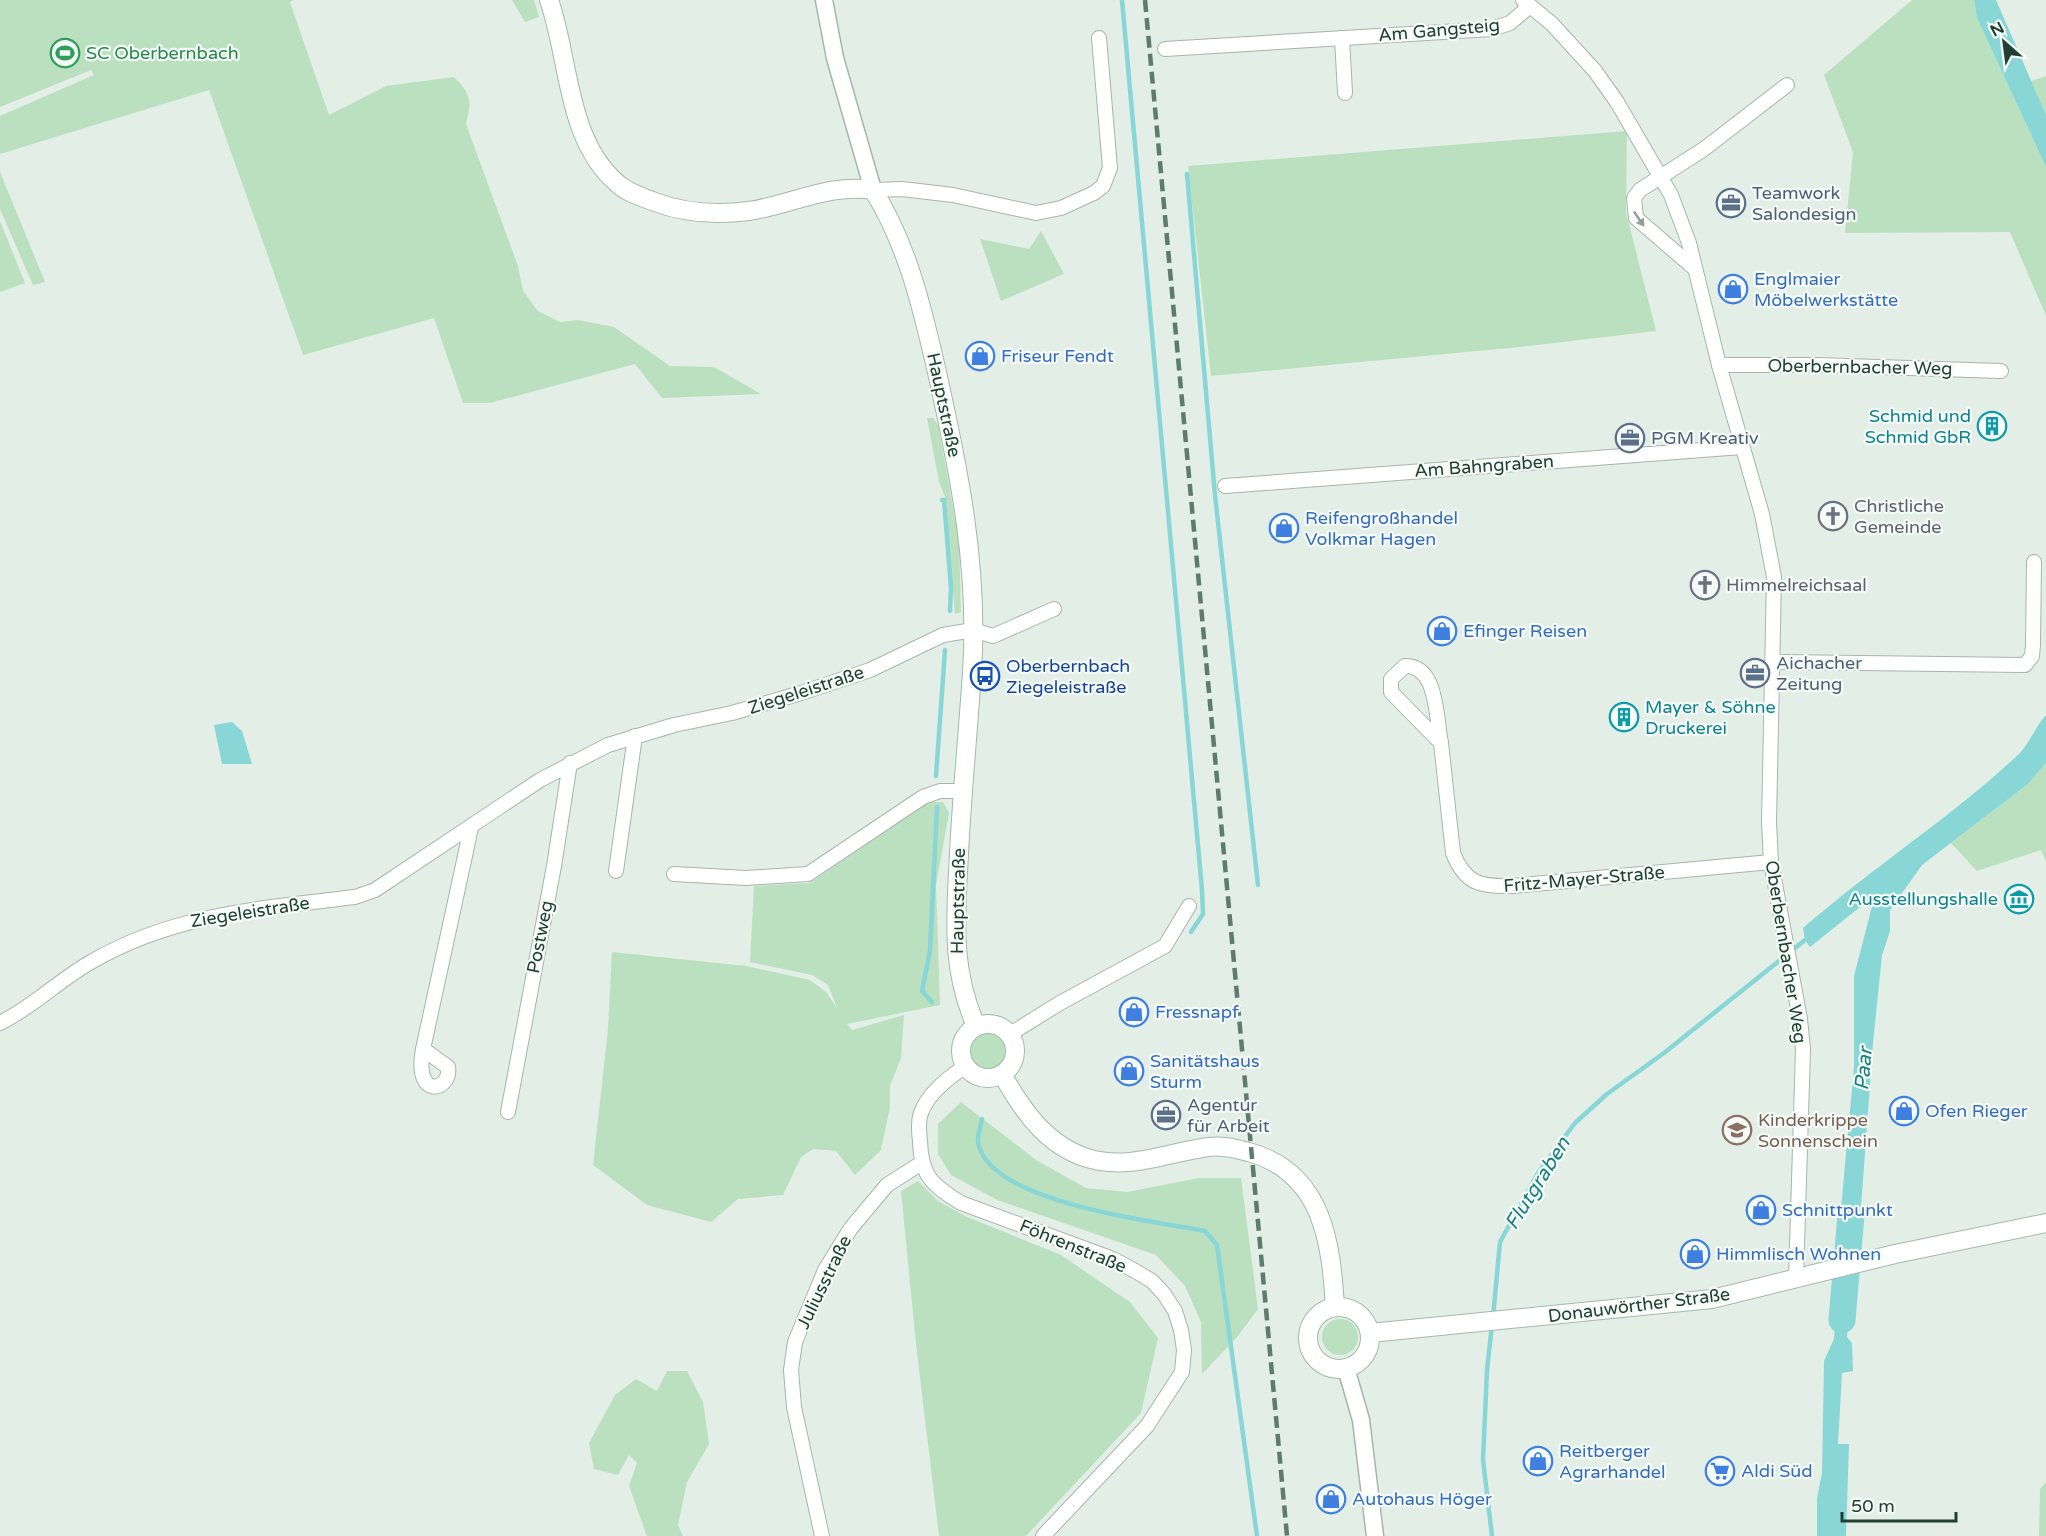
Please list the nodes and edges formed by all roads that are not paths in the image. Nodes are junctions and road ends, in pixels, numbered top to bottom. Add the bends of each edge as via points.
1 (549, 0) edge
2 (824, 0) edge
3 (1527, 3) edge
4 (1099, 38) dead end
5 (1342, 38) junction
6 (1166, 49) dead end
7 (1787, 85) dead end
8 (1345, 93) dead end
9 (1662, 176) junction
10 (873, 190) junction
11 (1694, 268) junction
12 (1719, 365) junction
13 (2001, 371) dead end
14 (1742, 447) junction
15 (1226, 486) dead end
16 (2034, 562) dead end
17 (1054, 609) dead end
18 (973, 630) junction
19 (1774, 662) junction
20 (635, 736) junction
21 (1441, 743) junction
22 (570, 763) junction
23 (962, 791) junction
24 (471, 827) junction
25 (1771, 862) junction
26 (616, 871) dead end
27 (674, 874) dead end
28 (1189, 906) dead end
29 (0, 1023) edge
30 (976, 1026) junction
31 (1010, 1034) junction
32 (423, 1050) dead end
33 (966, 1066) junction
34 (1002, 1074) junction
35 (508, 1112) dead end
36 (920, 1164) junction
37 (2046, 1223) edge
38 (1796, 1279) junction
39 (1335, 1307) junction
40 (1370, 1333) junction
41 (1346, 1368) junction
42 (822, 1536) edge
43 (1043, 1536) edge
44 (1375, 1536) edge

1 - 10 main road via 585,138 600,166 620,186 664,205 707,213 747,211 836,189
2 - 10 street, Hauptstraße via 835,58
3 - 5 street, Am Gangsteig via 1510,23 1492,29
3 - 9 street, Oberbernbacher Weg via 1595,71
4 - 10 street via 1110,168 1103,186 1094,193 1061,208 1036,213 953,195
5 - 6 street, Am Gangsteig
5 - 8 street
7 - 9 street
9 - 11 street, Oberbernbacher Weg via 1681,218
9 -> 11 street via 1634,198 1636,218
10 - 18 main road, Hauptstraße via 891,220 918,296 943,401 967,521 973,573
11 - 12 street, Oberbernbacher Weg
12 - 13 street, Oberbernbacher Weg
12 - 14 street, Oberbernbacher Weg
14 - 15 street, Am Bahngraben
14 - 19 street, Oberbernbacher Weg via 1772,555
16 - 19 street via 2033,645 2032,656 2025,664
17 - 18 street via 993,636
18 - 20 street, Ziegeleistraße via 943,635 870,670 793,696
18 - 23 main road, Hauptstraße
19 - 25 street, Oberbernbacher Weg
20 - 22 street, Ziegeleistraße
20 - 26 street
21 - 21 street, Fritz-Mayer-Straße via 1428,677 1418,668 1399,669 1391,679 1394,698
21 - 25 street, Fritz-Mayer-Straße via 1453,853 1458,867 1479,884 1512,885
22 - 24 street, Ziegeleistraße via 518,793
22 - 35 street, Postweg
23 - 27 street via 940,791 923,797 808,874 746,878
23 - 30 main road, Hauptstraße via 955,944 962,991
24 - 29 street, Ziegeleistraße via 365,895 204,917 146,935 91,962
24 - 32 street
25 - 38 street, Oberbernbacher Weg via 1800,1019 1803,1082
28 - 31 street via 1166,946
30 - 31 main road via 995,1024
30 - 33 main road via 961,1046
31 - 34 main road via 1016,1052 1014,1061
33 - 34 main road via 984,1078
33 - 36 street via 945,1080 921,1113
34 - 39 main road via 1039,1128 1058,1145 1088,1158 1124,1163 1212,1146 1264,1156 1285,1169 1307,1191 1318,1210 1331,1264
36 - 42 street, Juliusstraße via 886,1185 851,1228 825,1270 795,1342 791,1370 794,1407
36 - 43 street, Föhrenstraße via 942,1191 961,1203 1113,1259 1152,1281 1175,1311 1184,1350 1182,1372 1147,1426
37 - 38 main road, Donauwörther Straße
38 - 40 main road, Donauwörther Straße via 1712,1299
39 - 40 main road via 1359,1314
39 - 41 main road via 1314,1320 1308,1339 1317,1358 1335,1368
40 - 41 main road via 1368,1350
41 - 44 street via 1361,1420

